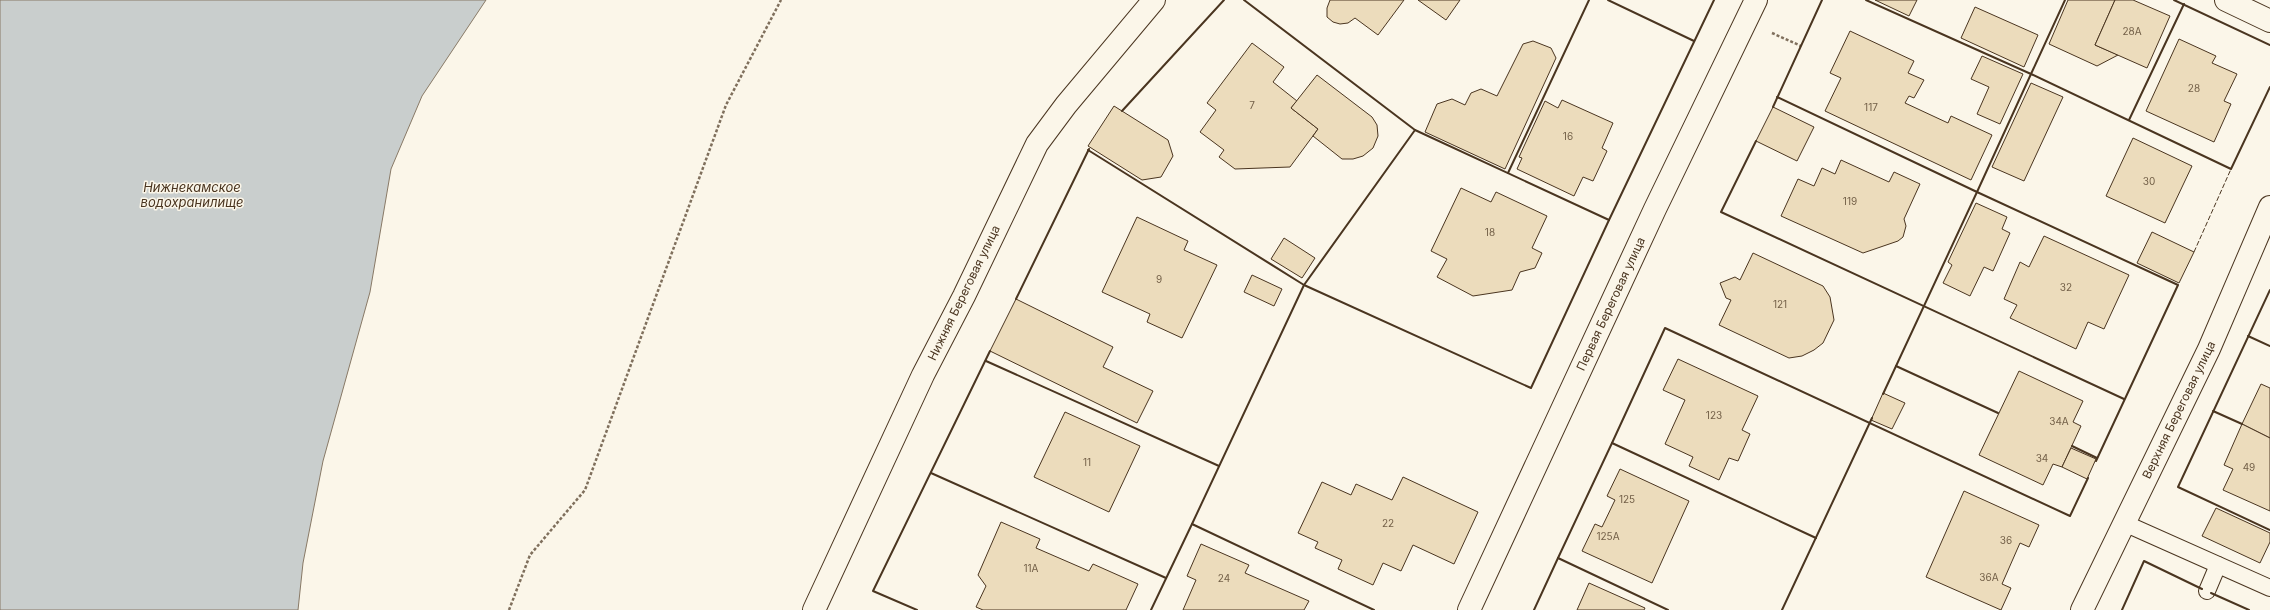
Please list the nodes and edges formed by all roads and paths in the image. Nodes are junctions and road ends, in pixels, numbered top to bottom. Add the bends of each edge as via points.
1 (781, 0) edge
2 (1154, 0) edge
3 (1756, 0) edge
4 (2226, 0) edge
5 (2270, 20) edge
6 (2270, 207) edge
7 (2124, 523) junction
8 (2218, 565) junction
9 (2270, 588) edge
10 (2207, 591) dead end
11 (820, 608) edge
12 (509, 610) edge
13 (1469, 610) edge
14 (2082, 610) edge

1 - 12 path via 726,105 586,490 530,555
2 - 11 street, Нижняя Береговая улица via 1066,105 1037,144 923,375
3 - 13 street, Первая Береговая улица
4 - 5 street
6 - 7 street, Верхняя Береговая улица via 2209,349
7 - 8 lane
7 - 14 street, Верхняя Береговая улица
8 - 9 lane
8 - 10 lane

